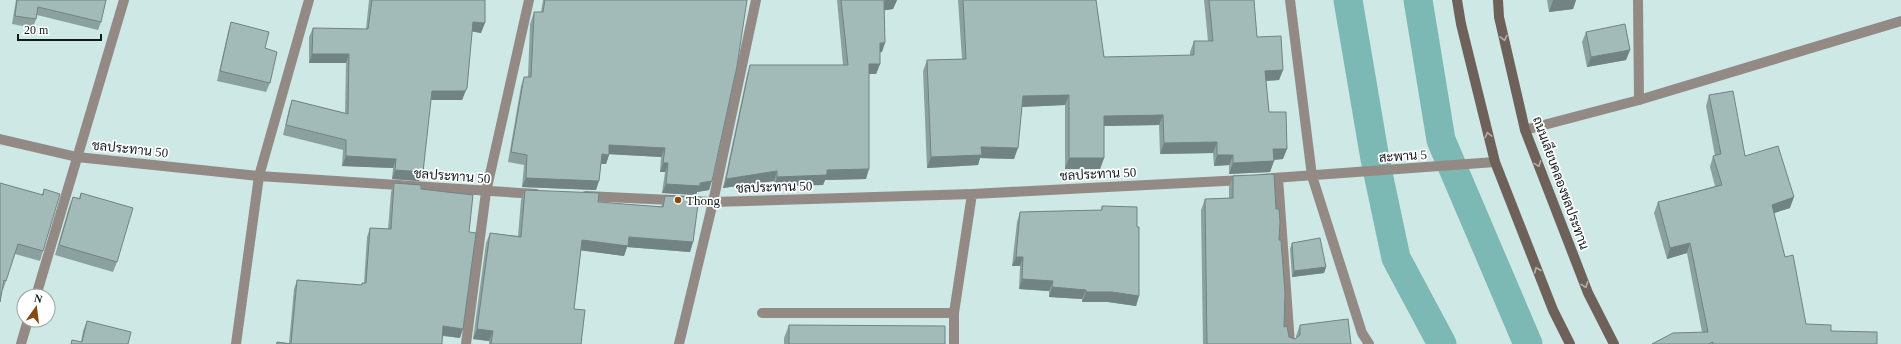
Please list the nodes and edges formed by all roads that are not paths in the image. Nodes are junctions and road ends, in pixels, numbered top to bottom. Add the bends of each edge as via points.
1 (124, 0) edge
2 (309, 0) edge
3 (529, 0) edge
4 (756, 0) edge
5 (1290, 0) edge
6 (1457, 0) edge
7 (1498, 0) edge
8 (1638, 0) edge
9 (1901, 20) edge
10 (1639, 100) junction
11 (1525, 130) junction
12 (0, 139) edge
13 (77, 157) junction
14 (1495, 162) junction
15 (259, 176) junction
16 (1312, 176) junction
17 (1278, 178) junction
18 (486, 192) junction
19 (549, 194) edge
20 (972, 194) junction
21 (572, 196) edge
22 (714, 202) junction
23 (38, 288) edge
24 (762, 313) dead end
25 (954, 313) junction
26 (26, 328) edge
27 (21, 344) edge
28 (236, 344) edge
29 (466, 344) edge
30 (679, 344) edge
31 (954, 344) edge
32 (1290, 344) edge
33 (1369, 344) edge
34 (1570, 344) edge
35 (1614, 344) edge

1 - 13 street
2 - 15 street
3 - 18 street
4 - 22 street
5 - 16 street
14 -> 6 street
7 -> 11 street, ถนนเลียบคลองชลประทาน via 1499,17
8 - 10 street
9 - 10 street
10 - 11 street
11 -> 35 street, ถนนเลียบคลองชลประทาน via 1588,293
12 - 13 street, ชลประทาน 50
13 - 15 street, ชลประทาน 50
13 - 23 street
14 - 16 street, สะพาน 5
34 -> 14 street via 1553,310
15 - 18 street, ชลประทาน 50
15 - 28 street
16 - 17 street, ชลประทาน 50
16 - 33 street via 1362,333
17 - 20 street, ชลประทาน 50
17 - 32 street
18 - 19 street, ชลประทาน 50
18 - 29 street
20 - 22 street, ชลประทาน 50
20 - 25 street
21 - 22 street, ชลประทาน 50
22 - 30 street
24 - 25 street
25 - 31 street
26 - 27 street

